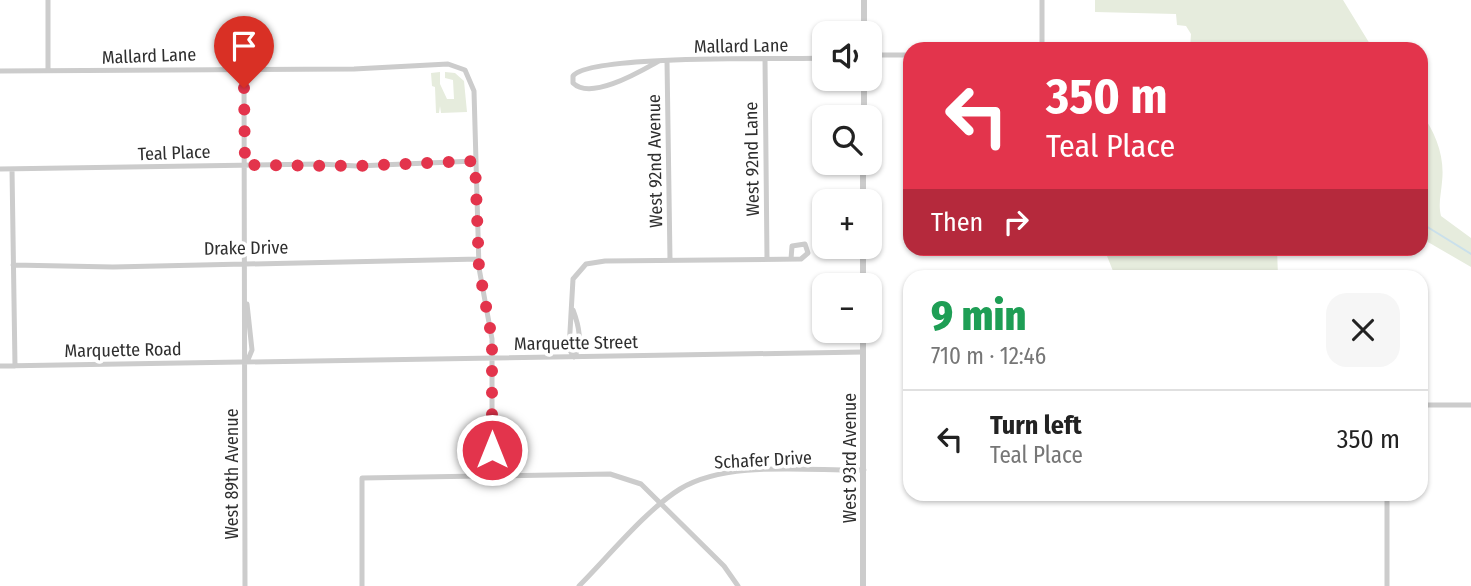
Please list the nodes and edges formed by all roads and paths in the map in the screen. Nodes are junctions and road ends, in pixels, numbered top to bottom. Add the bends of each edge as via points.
1 (48, 0) edge
2 (864, 0) edge
3 (1042, 0) edge
4 (864, 21) edge
5 (1042, 42) edge
6 (882, 55) edge
7 (903, 55) edge
8 (812, 58) edge
9 (765, 60) junction
10 (659, 61) junction
11 (667, 61) junction
12 (244, 68) junction
13 (48, 70) junction
14 (0, 71) edge
15 (475, 161) junction
16 (245, 165) junction
17 (0, 169) edge
18 (12, 169) junction
19 (479, 259) junction
20 (767, 259) junction
21 (791, 259) dead end
22 (670, 260) junction
23 (246, 262) junction
24 (13, 265) junction
25 (863, 343) edge
26 (863, 352) junction
27 (574, 357) junction
28 (492, 358) junction
29 (247, 362) junction
30 (0, 366) edge
31 (15, 366) junction
32 (1428, 405) edge
33 (1471, 405) edge
34 (864, 470) junction
35 (492, 476) junction
36 (1387, 501) edge
37 (662, 504) junction
38 (245, 586) edge
39 (362, 586) edge
40 (579, 586) edge
41 (738, 586) edge
42 (863, 586) edge
43 (1387, 586) edge

1 - 13 street
2 - 4 street
3 - 5 street
6 - 7 street
8 - 9 street, Mallard Lane
9 - 11 street, Mallard Lane
9 - 20 street, West 92nd Lane
10 - 10 street, Mallard Lane via 610,84 583,88 573,83 580,70
10 - 11 street, Mallard Lane
11 - 22 street, West 92nd Avenue
12 - 13 street, Mallard Lane
12 - 15 street, Mallard Lane via 448,64 465,71 474,91
12 - 16 street, West 89th Avenue
13 - 14 street, Mallard Lane
15 - 16 street, Teal Place
15 - 19 street
16 - 18 street, Teal Place
16 - 23 street, West 89th Avenue
17 - 18 street, Teal Place
18 - 24 street
19 - 23 street, Drake Drive
19 - 28 street
20 - 21 street
20 - 22 street
22 - 27 street via 594,261 576,272 569,349
23 - 24 street, Drake Drive
23 - 29 street, West 89th Avenue via 242,351
24 - 31 street
25 - 26 street, West 93rd Avenue
26 - 27 street, Marquette Street
26 - 34 street, West 93rd Avenue
27 - 28 street, Marquette Street
28 - 29 street, Marquette Street
28 - 35 street
29 - 31 street, Marquette Road
29 - 38 street, West 89th Avenue
30 - 31 street, Marquette Road
32 - 33 street
34 - 37 street, Schafer Drive via 730,472 694,482
34 - 42 street, West 93rd Avenue
35 - 37 street via 610,474 641,484
35 - 39 street via 362,478
36 - 43 street
37 - 40 street, Schafer Drive
37 - 41 street

